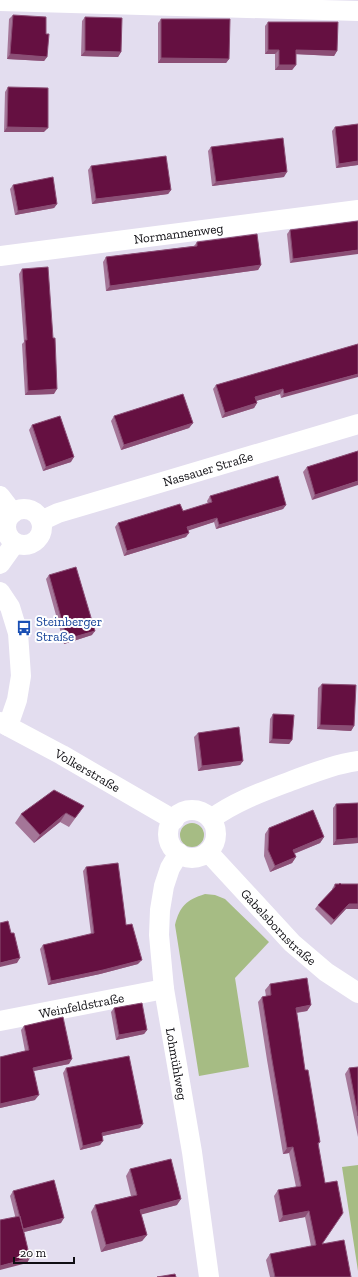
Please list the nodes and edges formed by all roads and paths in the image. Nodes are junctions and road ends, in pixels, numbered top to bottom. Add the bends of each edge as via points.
1 (0, 1) edge
2 (358, 11) edge
3 (358, 210) edge
4 (0, 256) edge
5 (358, 424) edge
6 (0, 496) edge
7 (13, 513) junction
8 (50, 517) junction
9 (15, 543) junction
10 (2, 563) edge
11 (0, 592) edge
12 (4, 724) edge
13 (358, 761) edge
14 (211, 819) junction
15 (174, 820) junction
16 (208, 852) junction
17 (178, 853) junction
18 (164, 989) junction
19 (358, 993) edge
20 (0, 1021) edge
21 (209, 1277) edge

1 - 2 street
3 - 4 street, Normannenweg
5 - 8 street, Nassauer Straße
6 - 7 street
7 - 8 street via 29,509 38,516
7 - 9 street via 7,520 6,529
8 - 9 street via 36,541 26,545
9 - 10 street
11 - 12 street via 10,607 18,633 21,676 17,700
12 - 15 street, Volkerstraße
13 - 14 street via 321,770 246,798
14 - 15 street via 200,811 192,810 179,814
14 - 16 street via 215,826 216,840
15 - 17 street via 168,834 173,848
16 - 17 street via 191,858
16 - 19 street, Gabelsbornstraße via 292,943 326,972
17 - 18 street, Lohmühlweg via 164,886 160,910 159,935
18 - 20 street, Weinfeldstraße
18 - 21 street, Lohmühlweg via 192,1152

